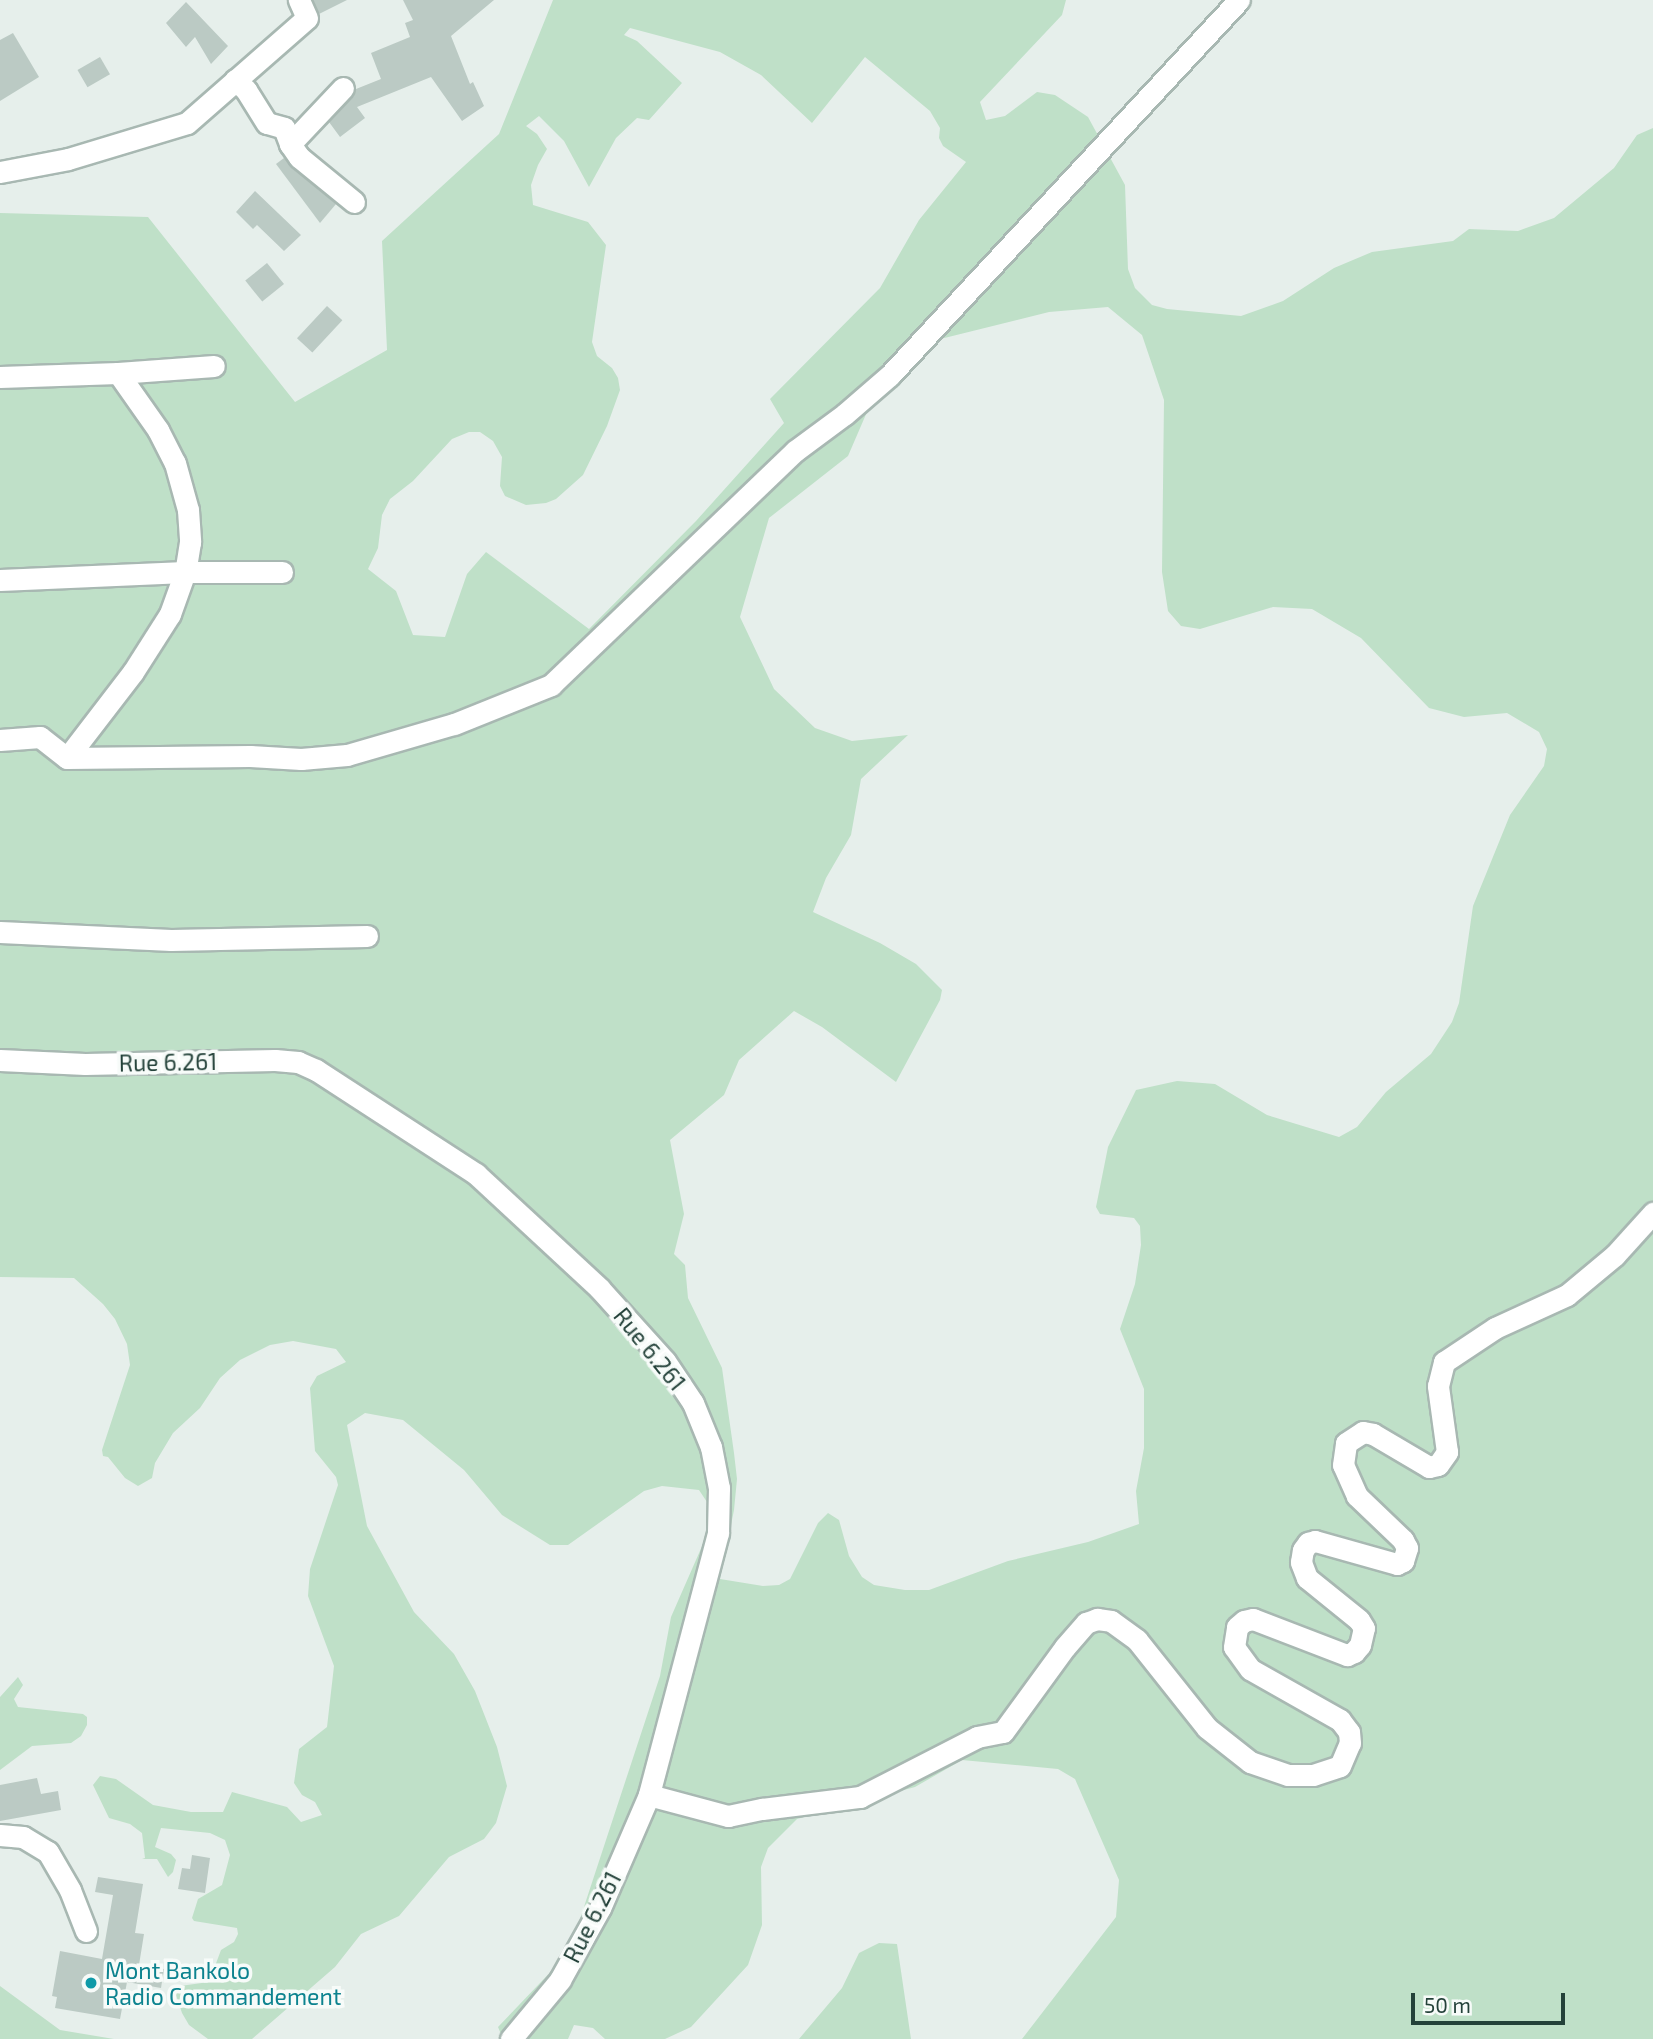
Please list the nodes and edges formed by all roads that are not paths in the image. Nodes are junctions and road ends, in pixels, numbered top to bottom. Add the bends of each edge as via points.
1 (299, 0) edge
2 (1239, 0) edge
3 (234, 80) junction
4 (343, 88) dead end
5 (289, 144) junction
6 (0, 172) edge
7 (354, 202) dead end
8 (214, 366) dead end
9 (118, 373) junction
10 (0, 377) edge
11 (185, 572) junction
12 (282, 572) dead end
13 (0, 580) edge
14 (0, 740) edge
15 (66, 758) junction
16 (0, 932) edge
17 (367, 936) dead end
18 (0, 1060) edge
19 (1653, 1213) edge
20 (649, 1795) junction
21 (0, 1835) edge
22 (86, 1931) dead end
23 (511, 2039) edge

1 - 3 street via 307,18
2 - 15 street via 890,375 795,451 551,685 454,724 347,755 301,759
3 - 5 street via 267,123 284,128
3 - 6 street via 187,123 68,159
4 - 5 street
5 - 7 street
8 - 9 street
9 - 10 street
9 - 11 street via 175,463 188,510 190,542
11 - 12 street
11 - 13 street
11 - 15 street via 170,614 134,672
14 - 15 street via 40,737
16 - 17 street via 171,940
18 - 20 street, Rue 6.261 via 298,1062 316,1070 476,1174 598,1288 665,1361 693,1403 711,1447 719,1488 718,1533
19 - 20 street via 1615,1255 1567,1295 1495,1328 1444,1362 1438,1386 1447,1452 1438,1465 1429,1467 1373,1434 1363,1432 1346,1443 1343,1465 1357,1496 1407,1548 1397,1564 1315,1541 1303,1550 1301,1562 1307,1578 1364,1628 1354,1652 1348,1655 1253,1619 1237,1627 1234,1647 1250,1669 1340,1720 1349,1732 1350,1743 1340,1766 1313,1775 1288,1775 1251,1762 1207,1728 1137,1640 1111,1620 1097,1619 1086,1623 1065,1647 1003,1732 977,1737 860,1797 728,1816
20 - 23 street, Rue 6.261 via 600,1908 560,1980
21 - 22 street via 23,1837 48,1852 71,1890

